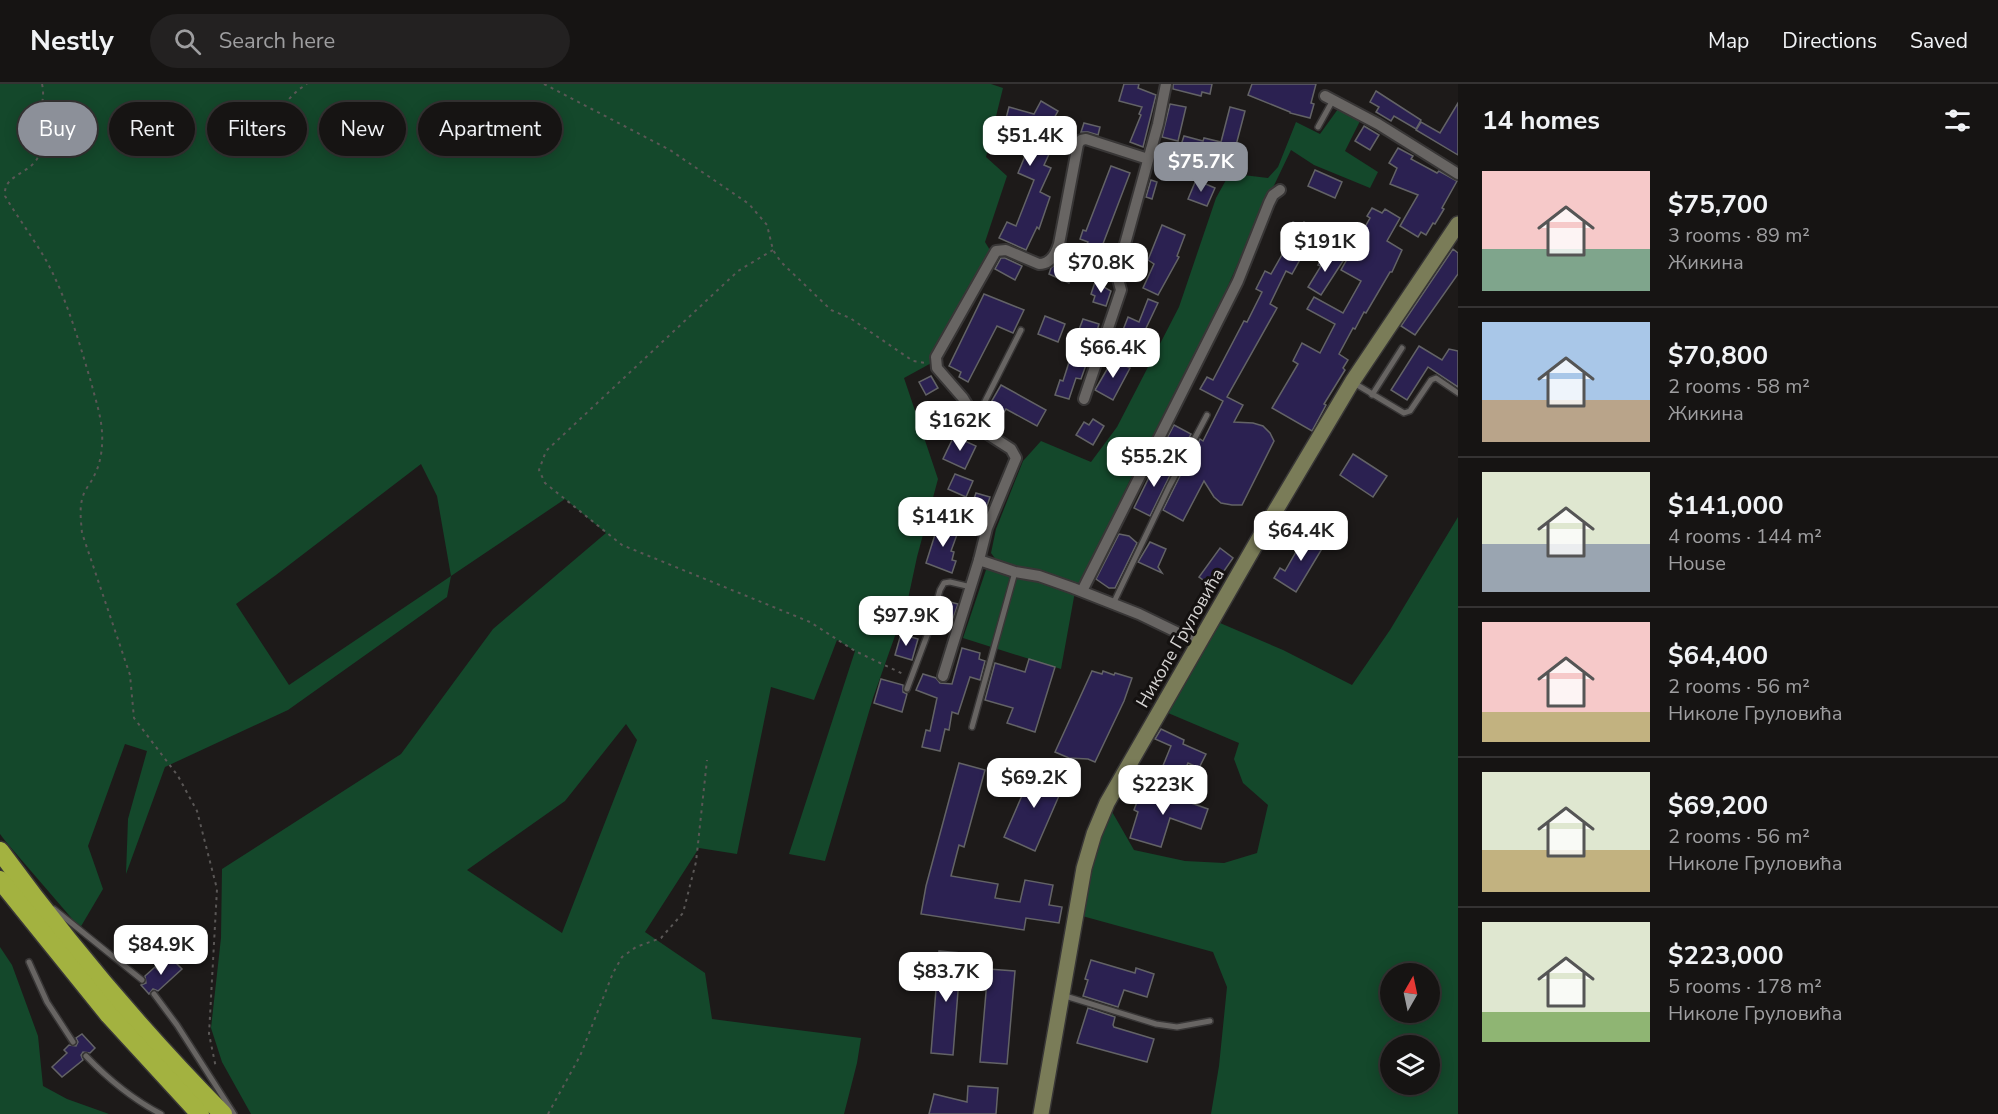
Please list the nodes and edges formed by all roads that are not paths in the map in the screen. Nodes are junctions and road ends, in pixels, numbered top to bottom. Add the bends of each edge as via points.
1 (1166, 84) edge
2 (1329, 98) joint
3 (1318, 127) dead end
4 (1150, 154) junction
5 (1221, 172) dead end
6 (1458, 174) edge
7 (1280, 190) dead end
8 (1458, 224) edge
9 (1021, 330) dead end
10 (1402, 348) dead end
11 (1352, 382) junction
12 (1458, 393) edge
13 (1372, 395) junction
14 (1084, 399) dead end
15 (1207, 415) dead end
16 (975, 420) junction
17 (979, 560) junction
18 (1016, 572) junction
19 (971, 587) junction
20 (1082, 591) junction
21 (1113, 604) junction
22 (1199, 643) junction
23 (943, 676) dead end
24 (907, 689) dead end
25 (972, 728) dead end
26 (0, 851) edge
27 (0, 880) edge
28 (24, 884) junction
29 (29, 962) dead end
30 (142, 980) dead end
31 (154, 994) dead end
32 (1061, 995) junction
33 (1210, 1022) dead end
34 (73, 1042) dead end
35 (86, 1056) dead end
36 (161, 1114) edge
37 (200, 1114) edge
38 (222, 1114) edge
39 (234, 1114) edge
40 (1041, 1114) edge

1 - 4 street
2 - 3 lane
2 - 6 street
4 - 5 street
4 - 14 street via 1119,266 1121,290
4 - 16 street via 1081,140 1059,244 1053,256 1039,264 1006,250 996,251 935,360
7 - 20 street via 1269,203 1238,281
8 - 11 street, Николе Груловића
9 - 16 lane
10 - 13 lane
11 - 13 lane
11 - 22 street, Николе Груловића
12 - 13 lane via 1436,378 1431,380 1406,414
15 - 21 lane
16 - 17 street via 985,433 1011,449 1016,458 987,528
17 - 18 street
17 - 19 street
18 - 20 street
18 - 25 lane
19 - 23 street
19 - 24 lane via 944,583
20 - 21 street
21 - 22 street
22 - 32 street, Николе Груловића via 1100,820 1084,868
26 - 28 highway
27 - 37 highway via 109,1015
28 - 30 lane
28 - 38 highway via 77,952
29 - 34 lane via 47,1002
31 - 39 lane
32 - 33 lane via 1156,1024 1177,1027
32 - 40 street, Николе Груловића
35 - 36 lane via 127,1094

